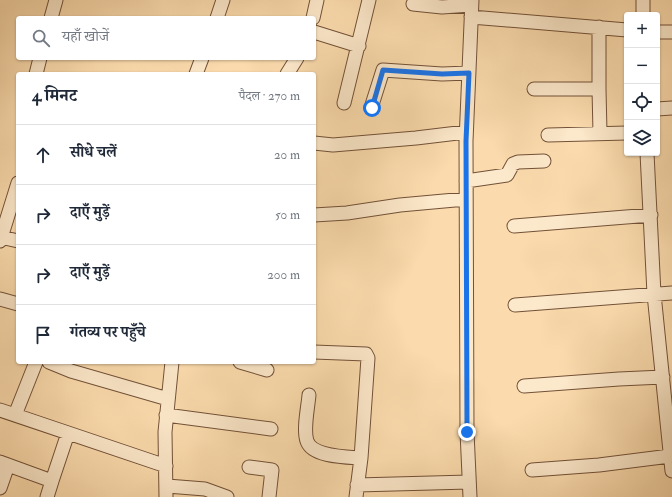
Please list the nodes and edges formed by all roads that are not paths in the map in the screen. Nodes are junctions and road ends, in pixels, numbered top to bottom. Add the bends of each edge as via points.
1 (56, 0) edge
2 (223, 0) edge
3 (317, 0) edge
4 (369, 0) edge
5 (644, 0) edge
6 (413, 4) dead end
7 (471, 8) edge
8 (643, 12) edge
9 (52, 16) edge
10 (218, 16) edge
11 (313, 16) edge
12 (600, 27) junction
13 (624, 30) edge
14 (660, 32) edge
15 (672, 32) edge
16 (316, 33) edge
17 (359, 46) junction
18 (40, 60) edge
19 (201, 60) edge
20 (295, 60) edge
21 (36, 72) edge
22 (197, 72) edge
23 (288, 72) edge
24 (469, 73) junction
25 (534, 89) dead end
26 (599, 89) junction
27 (344, 103) dead end
28 (372, 108) dead end
29 (660, 108) edge
30 (672, 108) edge
31 (466, 132) junction
32 (600, 133) junction
33 (624, 133) edge
34 (548, 135) dead end
35 (316, 142) edge
36 (647, 156) edge
37 (544, 161) dead end
38 (466, 181) junction
39 (16, 190) edge
40 (466, 199) junction
41 (316, 215) edge
42 (650, 216) junction
43 (514, 226) dead end
44 (1, 239) edge
45 (16, 241) edge
46 (672, 293) edge
47 (654, 294) junction
48 (0, 299) edge
49 (16, 303) edge
50 (515, 305) dead end
51 (316, 352) edge
52 (35, 364) edge
53 (54, 364) edge
54 (172, 364) edge
55 (247, 364) edge
56 (267, 370) dead end
57 (663, 377) junction
58 (524, 386) dead end
59 (309, 395) dead end
60 (168, 399) junction
61 (0, 410) edge
62 (15, 415) junction
63 (166, 415) junction
64 (271, 429) dead end
65 (670, 430) edge
66 (68, 433) junction
67 (670, 456) junction
68 (361, 458) junction
69 (4, 464) edge
70 (166, 466) junction
71 (249, 467) dead end
72 (532, 470) dead end
73 (672, 471) edge
74 (52, 480) junction
75 (469, 482) junction
76 (0, 488) edge
77 (166, 491) edge
78 (356, 491) edge
79 (47, 497) edge
80 (228, 497) edge
81 (269, 497) edge
82 (470, 497) edge

1 - 9 street
2 - 10 street
3 - 11 street
4 - 17 street
5 - 8 street
6 - 7 street
7 - 12 street
7 - 24 street
12 - 13 street
12 - 26 street
14 - 15 street
16 - 17 street
17 - 27 street
18 - 21 street
19 - 22 street
20 - 23 street
24 - 28 street via 383,70
24 - 31 street
25 - 26 street
26 - 32 street
29 - 30 street
31 - 35 street via 333,145
31 - 38 street
32 - 33 street
32 - 34 street
36 - 42 street
37 - 38 street via 518,162 513,164 507,175
38 - 40 street
39 - 44 street
40 - 41 street
40 - 75 street
42 - 43 street
42 - 47 street
44 - 45 street
46 - 47 street
47 - 50 street
47 - 57 street
48 - 49 street
51 - 68 street via 366,354 368,358
52 - 62 street
53 - 60 street
54 - 60 street
55 - 56 street
57 - 58 street
57 - 65 street
59 - 68 street via 306,436 309,446 324,454
60 - 63 street
61 - 62 street
62 - 66 street
63 - 64 street
63 - 70 street
65 - 67 street
66 - 70 street
66 - 74 street
67 - 72 street
67 - 73 street
68 - 78 street
69 - 74 street
69 - 76 street
70 - 77 street
71 - 81 street via 272,470
74 - 79 street
75 - 78 street
75 - 82 street
77 - 80 street via 205,489

